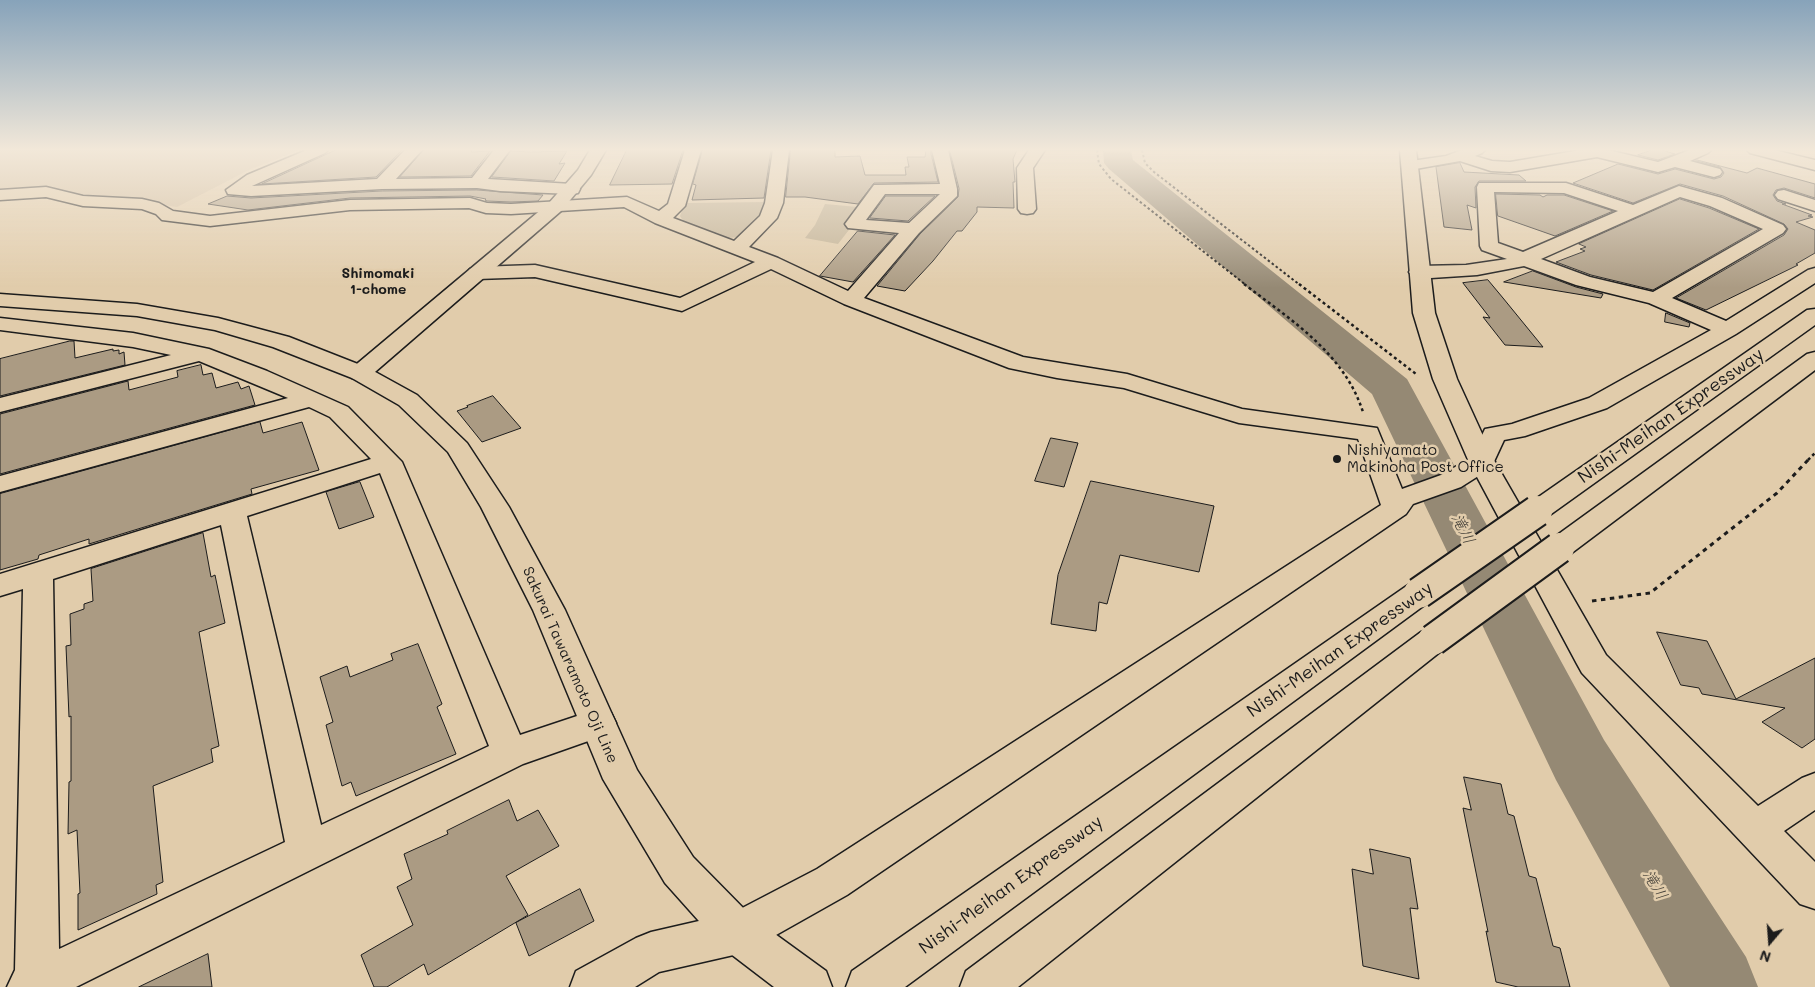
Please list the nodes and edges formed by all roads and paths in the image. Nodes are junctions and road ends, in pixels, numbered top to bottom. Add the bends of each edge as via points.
1 (63, 196) edge
2 (565, 196) edge
3 (679, 196) edge
4 (775, 196) edge
5 (874, 196) edge
6 (948, 196) edge
7 (1027, 196) edge
8 (1133, 196) edge
9 (1185, 196) edge
10 (1413, 196) edge
11 (1486, 196) edge
12 (1590, 196) edge
13 (1668, 196) edge
14 (1696, 196) edge
15 (1787, 196) edge
16 (1815, 206) edge
17 (555, 207) junction
18 (1027, 209) dead end
19 (1634, 211) junction
20 (661, 219) junction
21 (912, 229) junction
22 (736, 249) junction
23 (1524, 260) junction
24 (771, 262) junction
25 (1420, 272) junction
26 (477, 273) junction
27 (1815, 274) edge
28 (1656, 299) junction
29 (0, 300) edge
30 (851, 300) junction
31 (1815, 315) edge
32 (0, 324) edge
33 (46, 328) junction
34 (1728, 329) junction
35 (0, 339) edge
36 (201, 354) junction
37 (1815, 359) edge
38 (360, 373) junction
39 (1445, 379) junction
40 (312, 398) junction
41 (0, 405) edge
42 (1368, 433) junction
43 (1815, 453) edge
44 (389, 462) junction
45 (1482, 462) junction
46 (0, 484) edge
47 (1400, 503) junction
48 (232, 512) junction
49 (38, 573) junction
50 (0, 585) edge
51 (1561, 605) junction
52 (598, 723) junction
53 (510, 753) junction
54 (1815, 790) edge
55 (1755, 829) junction
56 (307, 851) junction
57 (1815, 890) edge
58 (738, 932) junction
59 (872, 984) edge
60 (33, 985) edge
61 (592, 987) edge
62 (810, 987) edge
63 (982, 987) edge

1 - 17 main road via 83,201 127,202 158,208 168,216 210,221 350,205 440,202 470,203 486,208
2 - 17 main road
3 - 20 main road via 676,206
4 - 22 main road via 768,218
5 - 21 main road via 854,224
6 - 21 main road
7 - 18 main road
8 - 42 path via 1335,357 1361,404
9 - 39 path via 1418,376
10 - 25 main road
11 - 23 main road via 1489,246
12 - 19 main road
13 - 19 main road
14 - 28 main road via 1777,229
15 - 16 main road
17 - 20 main road via 627,202
17 - 26 main road
19 - 23 main road
20 - 22 main road
21 - 30 main road
22 - 24 main road
23 - 25 main road via 1489,269
23 - 28 main road via 1583,281
24 - 26 main road via 682,305 535,271
24 - 30 main road
25 - 39 main road via 1424,313
26 - 38 main road
27 - 34 main road
28 - 34 main road
29 - 38 main road, Sakurai Tawaramoto Oji Line via 137,310 218,324 281,342
30 - 42 main road via 1017,363 1127,381 1239,416
31 - 59 main road, Nishi-Meihan Expressway, bridge
32 - 33 main road
33 - 35 main road
33 - 36 main road via 133,340
34 - 45 main road via 1598,403 1516,431 1494,434
36 - 40 main road
36 - 41 main road
37 - 63 main road, bridge via 1433,640
38 - 52 main road, Sakurai Tawaramoto Oji Line via 408,400 458,448 495,507 549,610
39 - 45 main road
40 - 44 main road via 339,412
40 - 46 main road
42 - 47 main road
43 - 51 path via 1776,493 1650,593
44 - 48 main road
44 - 53 main road
45 - 47 main road via 1450,481
45 - 51 main road
47 - 58 main road via 832,882
48 - 49 main road
48 - 56 main road
49 - 50 main road
49 - 60 main road
51 - 55 main road via 1594,664
52 - 53 main road
52 - 58 main road, Sakurai Tawaramoto Oji Line via 622,779 679,870
53 - 56 main road
54 - 55 main road
55 - 57 main road
56 - 60 main road
58 - 61 main road via 651,953
58 - 62 main road, Sakurai Tawaramoto Oji Line

